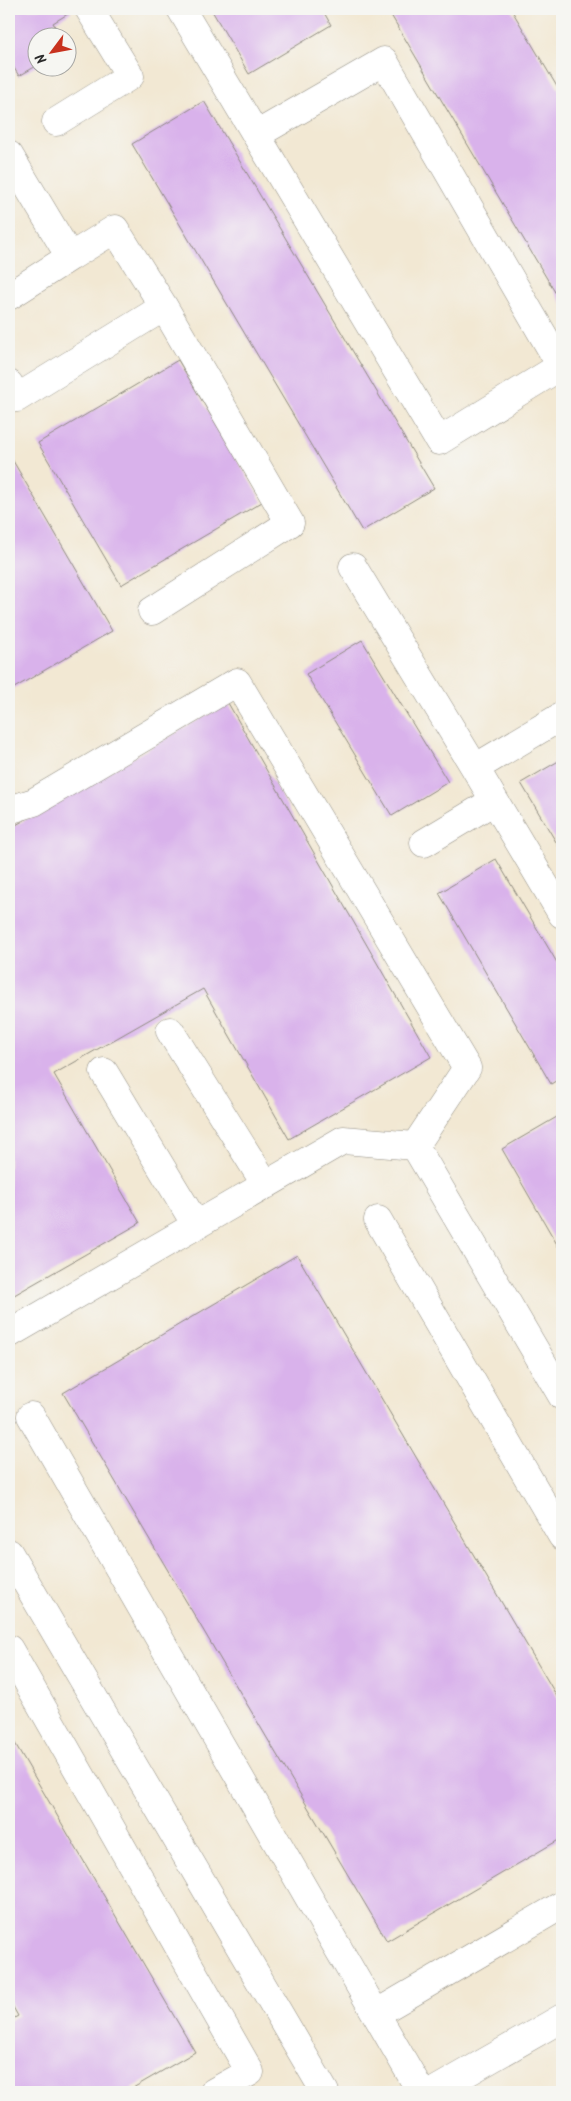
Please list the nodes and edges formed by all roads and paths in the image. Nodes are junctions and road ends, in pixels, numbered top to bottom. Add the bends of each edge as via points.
1 (89, 9) edge
2 (181, 9) edge
3 (56, 122) dead end
4 (256, 135) junction
5 (9, 155) edge
6 (70, 257) junction
7 (9, 296) edge
8 (164, 308) junction
9 (9, 384) edge
10 (353, 567) dead end
11 (152, 611) dead end
12 (562, 716) edge
13 (475, 768) junction
14 (494, 800) junction
15 (9, 810) edge
16 (424, 843) dead end
17 (562, 914) edge
18 (170, 1031) dead end
19 (104, 1072) dead end
20 (414, 1146) junction
21 (266, 1185) junction
22 (378, 1220) dead end
23 (196, 1225) junction
24 (9, 1334) edge
25 (562, 1396) edge
26 (31, 1416) dead end
27 (562, 1536) edge
28 (9, 1553) edge
29 (9, 1649) edge
30 (562, 1905) edge
31 (376, 2013) junction
32 (562, 2018) edge
33 (214, 2092) edge
34 (325, 2092) edge
35 (421, 2092) edge
36 (433, 2092) edge

1 - 3 street via 130,76
2 - 4 street
4 - 4 street via 439,441 561,366 384,61
5 - 6 street
6 - 7 street
6 - 8 street via 115,229
8 - 9 street via 17,398
8 - 11 street via 290,523
10 - 13 street
12 - 13 street
13 - 14 street
14 - 16 street
14 - 17 street
15 - 20 street via 34,802 237,682 467,1068
18 - 21 street
19 - 23 street
20 - 21 street via 343,1140
20 - 25 street
21 - 23 street
22 - 27 street
23 - 24 street
26 - 31 street
28 - 34 street
29 - 33 street via 250,2072
30 - 31 street
31 - 35 street
32 - 36 street

